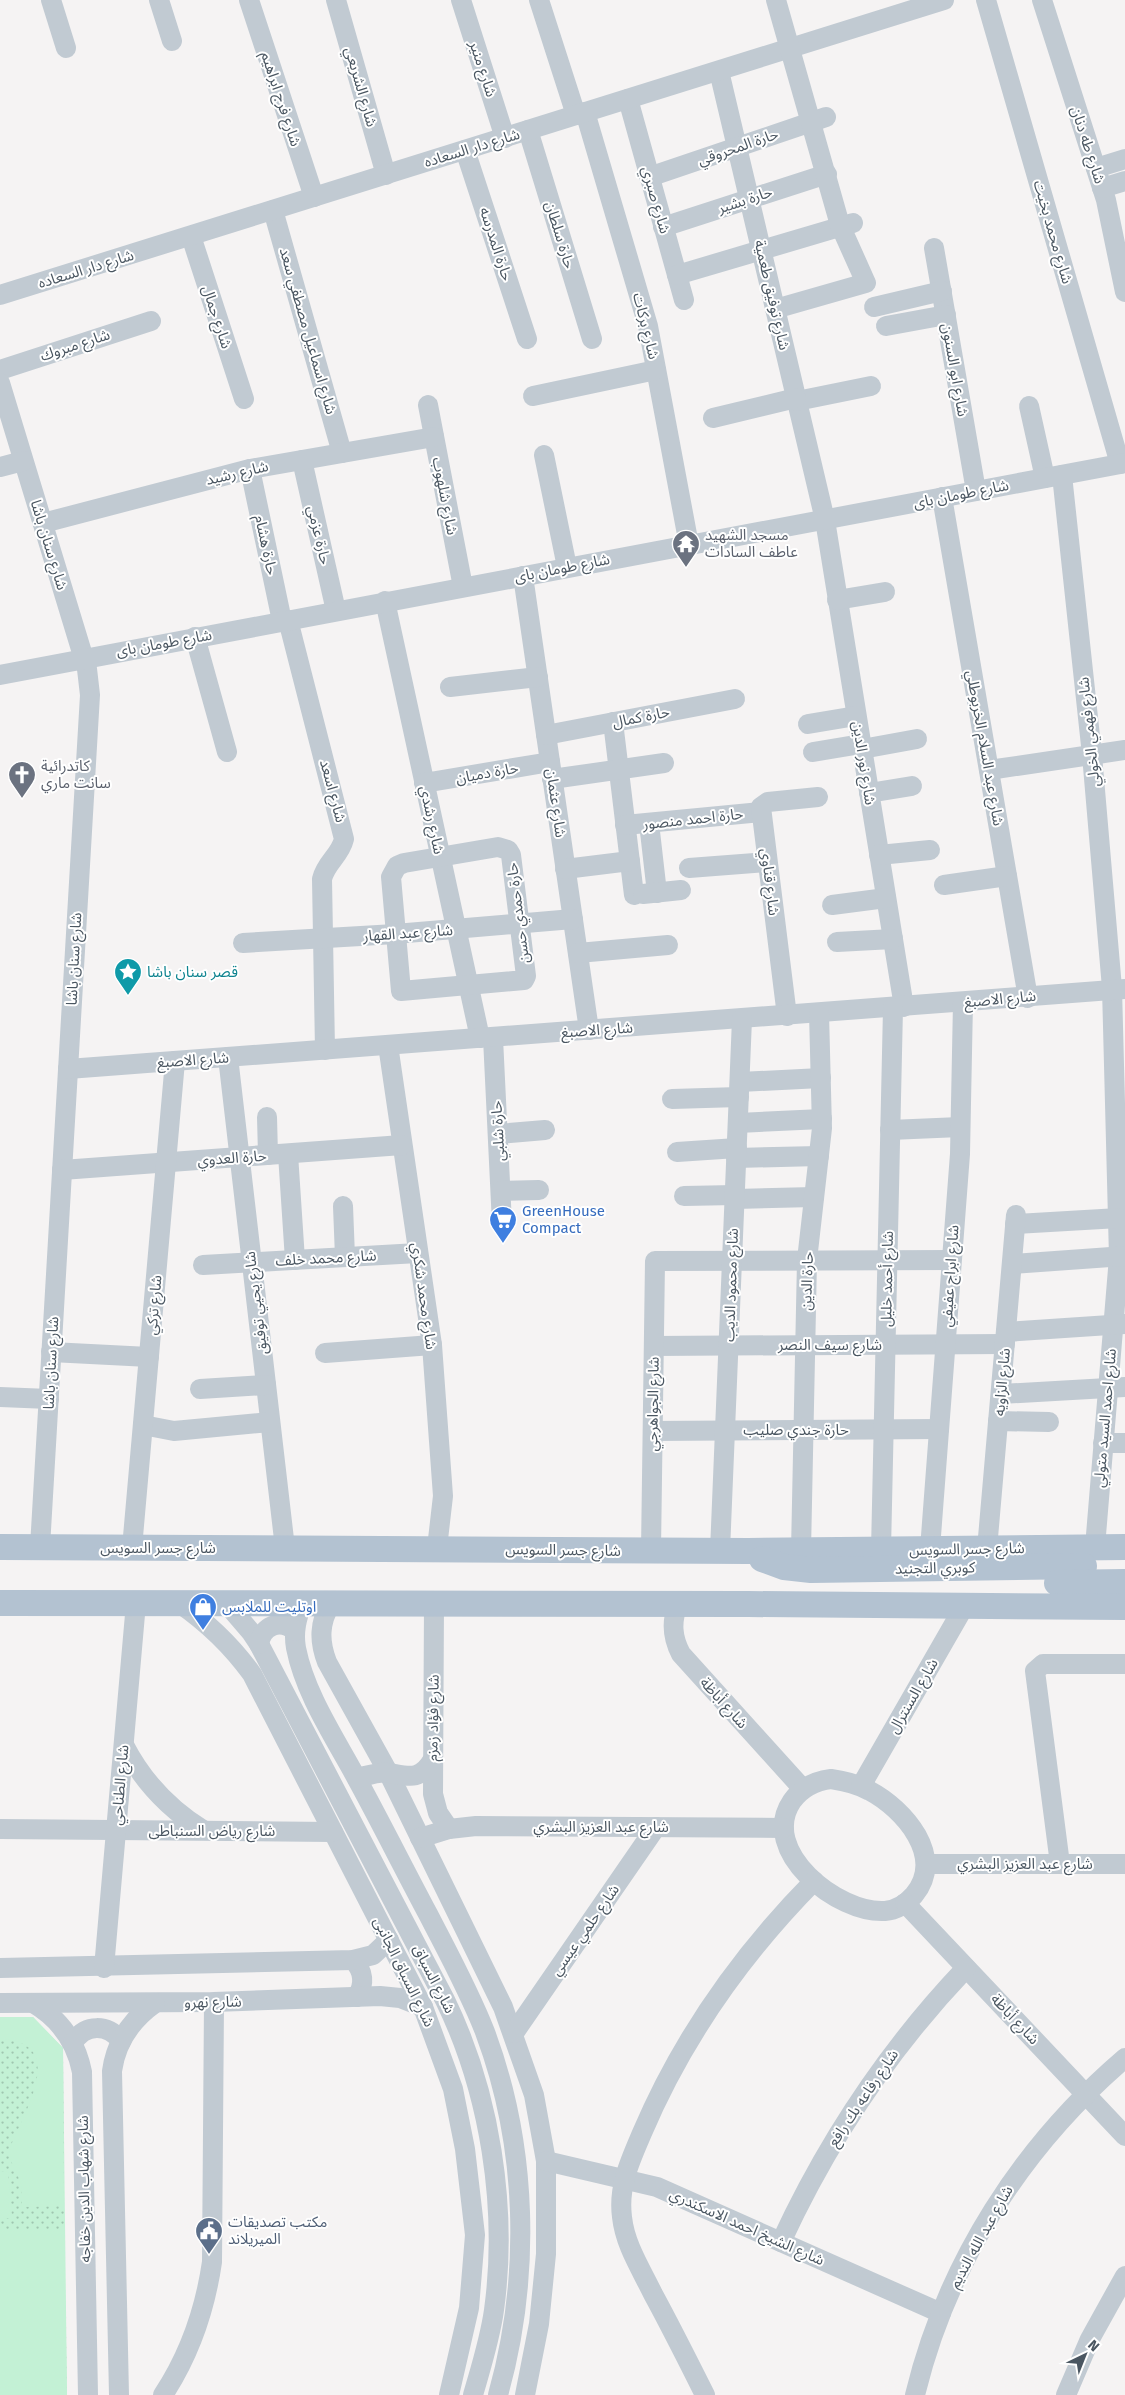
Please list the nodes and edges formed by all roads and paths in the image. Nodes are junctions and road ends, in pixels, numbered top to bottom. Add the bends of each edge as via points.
1 (51, 0) edge
2 (160, 0) edge
3 (338, 0) edge
4 (461, 0) edge
5 (539, 0) edge
6 (776, 0) edge
7 (944, 0) edge
8 (986, 0) edge
9 (1042, 0) edge
10 (252, 1) edge
11 (172, 40) dead end
12 (66, 48) dead end
13 (790, 48) junction
14 (719, 70) junction
15 (628, 99) junction
16 (581, 114) junction
17 (818, 119) junction
18 (528, 130) junction
19 (505, 138) junction
20 (737, 147) junction
21 (465, 150) junction
22 (1125, 159) edge
23 (1096, 168) junction
24 (827, 174) junction
25 (386, 175) junction
26 (649, 177) junction
27 (1125, 181) edge
28 (1102, 188) junction
29 (314, 197) junction
30 (749, 199) junction
31 (274, 210) junction
32 (847, 225) junction
33 (663, 227) junction
34 (190, 236) junction
35 (934, 248) dead end
36 (762, 250) junction
37 (677, 275) junction
38 (942, 291) junction
39 (1125, 292) edge
40 (0, 295) edge
41 (684, 300) dead end
42 (874, 307) dead end
43 (775, 309) junction
44 (946, 315) junction
45 (151, 321) dead end
46 (886, 326) dead end
47 (527, 339) dead end
48 (592, 339) dead end
49 (0, 370) edge
50 (656, 370) junction
51 (0, 383) edge
52 (870, 386) dead end
53 (532, 396) dead end
54 (244, 399) dead end
55 (796, 400) junction
56 (428, 405) dead end
57 (1029, 406) dead end
58 (713, 418) dead end
59 (434, 437) junction
60 (342, 453) junction
61 (544, 454) dead end
62 (302, 460) junction
63 (23, 461) junction
64 (1123, 464) edge
65 (0, 467) edge
66 (250, 469) junction
67 (1053, 477) junction
68 (976, 491) junction
69 (942, 497) junction
70 (825, 520) junction
71 (43, 523) junction
72 (689, 545) junction
73 (567, 567) junction
74 (523, 576) junction
75 (463, 587) junction
76 (885, 592) dead end
77 (837, 600) junction
78 (385, 601) junction
79 (336, 610) junction
80 (285, 620) junction
81 (194, 637) junction
82 (84, 657) junction
83 (0, 675) edge
84 (538, 677) junction
85 (450, 687) dead end
86 (735, 699) dead end
87 (856, 716) junction
88 (613, 722) junction
89 (808, 724) dead end
90 (546, 735) junction
91 (918, 739) dead end
92 (861, 747) junction
93 (1125, 750) edge
94 (227, 752) dead end
95 (813, 752) dead end
96 (1092, 754) junction
97 (664, 763) dead end
98 (551, 770) junction
99 (618, 770) junction
100 (989, 770) junction
101 (424, 783) junction
102 (912, 786) dead end
103 (869, 793) junction
104 (818, 798) dead end
105 (761, 812) junction
106 (649, 823) junction
107 (625, 825) junction
108 (930, 850) dead end
109 (879, 855) junction
110 (440, 857) junction
111 (630, 861) junction
112 (767, 862) junction
113 (689, 868) dead end
114 (565, 869) junction
115 (1007, 876) junction
116 (944, 885) dead end
117 (681, 890) dead end
118 (657, 892) junction
119 (886, 898) junction
120 (832, 905) dead end
121 (573, 919) junction
122 (519, 924) junction
123 (456, 929) junction
124 (395, 934) junction
125 (323, 938) junction
126 (893, 939) junction
127 (837, 942) dead end
128 (243, 943) dead end
129 (668, 946) dead end
130 (578, 953) junction
131 (468, 986) junction
132 (1119, 988) edge
133 (1028, 998) junction
134 (963, 1002) junction
135 (898, 1007) junction
136 (819, 1013) junction
137 (787, 1016) junction
138 (742, 1019) junction
139 (589, 1030) junction
140 (487, 1038) junction
141 (388, 1045) junction
142 (325, 1050) junction
143 (228, 1057) junction
144 (175, 1061) junction
145 (68, 1069) junction
146 (821, 1078) junction
147 (739, 1090) junction
148 (672, 1099) dead end
149 (267, 1117) dead end
150 (822, 1119) junction
151 (738, 1123) junction
152 (960, 1127) junction
153 (545, 1130) dead end
154 (890, 1130) junction
155 (498, 1134) junction
156 (402, 1145) junction
157 (677, 1152) dead end
158 (737, 1153) junction
159 (278, 1154) junction
160 (819, 1156) junction
161 (239, 1157) junction
162 (166, 1162) junction
163 (62, 1170) junction
164 (539, 1190) dead end
165 (501, 1191) junction
166 (684, 1196) dead end
167 (735, 1197) junction
168 (814, 1197) junction
169 (343, 1206) dead end
170 (1121, 1212) edge
171 (502, 1224) dead end
172 (418, 1253) junction
173 (345, 1257) junction
174 (1122, 1257) edge
175 (295, 1260) junction
176 (732, 1260) junction
177 (807, 1260) junction
178 (887, 1260) junction
179 (951, 1260) junction
180 (252, 1262) junction
181 (1012, 1264) junction
182 (204, 1265) dead end
183 (1119, 1324) edge
184 (1006, 1338) junction
185 (885, 1344) junction
186 (945, 1344) junction
187 (432, 1345) junction
188 (729, 1345) junction
189 (805, 1345) junction
190 (654, 1346) junction
191 (51, 1352) junction
192 (325, 1353) dead end
193 (149, 1357) junction
194 (266, 1386) junction
195 (1116, 1388) edge
196 (200, 1389) dead end
197 (1000, 1394) junction
198 (0, 1397) edge
199 (48, 1399) junction
200 (998, 1421) junction
201 (270, 1422) junction
202 (1049, 1422) dead end
203 (143, 1425) junction
204 (883, 1429) junction
205 (939, 1429) junction
206 (804, 1430) junction
207 (725, 1431) junction
208 (653, 1432) junction
209 (1103, 1443) junction
210 (1125, 1443) edge
211 (0, 1547) edge
212 (40, 1547) junction
213 (1094, 1547) junction
214 (1125, 1547) edge
215 (132, 1548) junction
216 (285, 1548) junction
217 (436, 1548) junction
218 (930, 1549) junction
219 (987, 1549) junction
220 (651, 1550) junction
221 (801, 1550) junction
222 (881, 1550) junction
223 (720, 1551) junction
224 (748, 1551) junction
225 (1125, 1565) edge
226 (1125, 1582) edge
227 (302, 1602) junction
228 (0, 1603) edge
229 (136, 1603) junction
230 (178, 1603) junction
231 (331, 1603) junction
232 (227, 1604) junction
233 (434, 1604) junction
234 (678, 1604) junction
235 (748, 1604) junction
236 (965, 1605) junction
237 (1125, 1607) edge
238 (295, 1631) junction
239 (258, 1644) junction
240 (1125, 1664) edge
241 (292, 1708) junction
242 (274, 1716) junction
243 (124, 1745) junction
244 (432, 1761) junction
245 (388, 1772) junction
246 (357, 1778) junction
247 (861, 1786) junction
248 (803, 1789) junction
249 (656, 1827) junction
250 (784, 1828) junction
251 (0, 1829) edge
252 (449, 1829) junction
253 (116, 1830) junction
254 (203, 1830) junction
255 (333, 1832) junction
256 (420, 1838) junction
257 (926, 1864) junction
258 (1060, 1864) junction
259 (1125, 1864) edge
260 (814, 1882) junction
261 (906, 1903) junction
262 (397, 1904) junction
263 (376, 1914) junction
264 (389, 1940) junction
265 (353, 1960) junction
266 (0, 1968) edge
267 (104, 1968) junction
268 (966, 1968) junction
269 (357, 1997) junction
270 (154, 2002) junction
271 (214, 2002) junction
272 (0, 2003) edge
273 (33, 2003) junction
274 (423, 2006) junction
275 (514, 2033) junction
276 (120, 2041) junction
277 (73, 2043) junction
278 (1125, 2058) edge
279 (527, 2071) junction
280 (500, 2079) junction
281 (478, 2084) junction
282 (454, 2089) junction
283 (1085, 2094) junction
284 (1125, 2136) edge
285 (546, 2161) junction
286 (624, 2178) junction
287 (547, 2197) junction
288 (520, 2198) junction
289 (782, 2242) junction
290 (1125, 2276) edge
291 (941, 2313) junction
292 (88, 2395) edge
293 (119, 2395) edge
294 (163, 2395) edge
295 (449, 2395) edge
296 (473, 2395) edge
297 (498, 2395) edge
298 (525, 2395) edge
299 (705, 2395) edge
300 (916, 2395) edge
301 (1066, 2395) edge

1 - 12 street
2 - 11 street
3 - 25 street, شارع الشريعي
4 - 19 street, شارع منير
5 - 16 street, شارع بركات
6 - 13 street
7 - 13 street, شارع دار السعاده
8 - 64 street, شارع محمد بخيت
9 - 23 street, شارع طه دنان
10 - 29 street, شارع فرج ابراهيم
13 - 14 street, شارع دار السعاده
13 - 17 street
14 - 15 street, شارع دار السعاده
14 - 20 street, شارع توفيق طعمية
15 - 16 street, شارع دار السعاده
15 - 26 street, شارع صبري
16 - 18 street, شارع دار السعاده
16 - 50 street, شارع بركات via 648,326
17 - 20 street, حارة المحروقي
17 - 24 street
18 - 19 street, شارع دار السعاده
18 - 48 street, حارة سلطان
19 - 21 street, شارع دار السعاده
20 - 26 street, حارة المحروقي
20 - 30 street, شارع توفيق طعمية
21 - 25 street, شارع دار السعاده
21 - 47 street, حارة المدرسه
22 - 23 street
23 - 28 street, شارع طه دنان
24 - 30 street, حارة بشير
24 - 32 street
25 - 29 street, شارع دار السعاده
26 - 33 street, شارع صبري
27 - 28 street
28 - 39 street, شارع طه دنان
29 - 31 street, شارع دار السعاده
30 - 33 street, حارة بشير
30 - 36 street, شارع توفيق طعمية
31 - 34 street, شارع دار السعاده
31 - 60 street, شارع اسماعيل مصطفي سعد
32 - 36 street
32 - 43 street via 866,283
33 - 37 street, شارع صبري
34 - 40 street, شارع دار السعاده
34 - 54 street, شارع جمال
35 - 38 street, شارع ابو السنون
36 - 37 street
36 - 43 street, شارع توفيق طعمية
37 - 41 street, شارع صبري
38 - 42 street
38 - 44 street, شارع ابو السنون
43 - 55 street, شارع توفيق طعمية
44 - 46 street
44 - 68 street, شارع ابو السنون
45 - 49 street, شارع مبروك
50 - 53 street
50 - 72 street, شارع بركات
51 - 63 street, شارع سنان باشا
52 - 55 street
55 - 58 street
55 - 70 street, شارع توفيق طعمية
56 - 59 street, شارع شلهوب
57 - 67 street, شارع فهمي الخولي
59 - 60 street, شارع رشيد
59 - 75 street, شارع شلهوب
60 - 62 street, شارع رشيد
61 - 73 street
62 - 66 street, شارع رشيد
62 - 79 street, حارة عزمي
63 - 65 street
63 - 71 street, شارع سنان باشا
64 - 67 street, شارع طومان باى
66 - 71 street, شارع رشيد
66 - 80 street, حارة هشام
67 - 68 street, شارع طومان باى
67 - 96 street, شارع فهمي الخولي
68 - 69 street, شارع طومان باى
69 - 70 street, شارع طومان باى
69 - 100 street, شارع عبد السلام الخربوطلي
70 - 72 street, شارع طومان باى
70 - 77 street, شارع نور الدين
71 - 82 street, شارع سنان باشا
72 - 73 street, شارع طومان باى
73 - 74 street, شارع طومان باى
74 - 75 street, شارع طومان باى
74 - 84 street, شارع عثمان
75 - 78 street, شارع طومان باى
76 - 77 street
77 - 87 street, شارع نور الدين
78 - 79 street, شارع طومان باى
78 - 101 street, شارع رشدي
79 - 80 street, شارع طومان باى
80 - 81 street, شارع طومان باى
80 - 125 street, شارع اسعد via 343,830 342,848 329,862 322,879
81 - 82 street, شارع طومان باى
81 - 94 street
82 - 83 street, شارع طومان باى
82 - 145 street, شارع سنان باشا via 90,695
84 - 85 street
84 - 90 street, شارع عثمان
86 - 88 street, حارة كمال
87 - 89 street
87 - 92 street, شارع نور الدين
88 - 90 street, حارة كمال
88 - 99 street
90 - 98 street, شارع عثمان
91 - 92 street
92 - 95 street
92 - 103 street, شارع نور الدين
93 - 96 street
96 - 100 street
96 - 132 street, شارع فهمي الخولي
97 - 99 street, حارة دميان
98 - 99 street, حارة دميان
98 - 101 street, حارة دميان
98 - 114 street, شارع عثمان
99 - 107 street
100 - 115 street, شارع عبد السلام الخربوطلي
101 - 110 street, شارع رشدي
102 - 103 street
103 - 109 street, شارع نور الدين
104 - 105 street via 768,802 761,807
105 - 106 street, حارة احمد منصور
105 - 112 street, شارع قناوي
106 - 107 street, حارة احمد منصور
106 - 118 street
107 - 111 street
108 - 109 street
109 - 119 street, شارع نور الدين
110 - 122 street, حارة حمدي حسن via 498,847 508,850
110 - 123 street, شارع رشدي
110 - 124 street, حارة حمدي حسن via 404,863 393,871
111 - 114 street
111 - 118 street via 627,895
112 - 113 street
112 - 137 street, شارع قناوي
114 - 121 street, شارع عثمان
115 - 116 street
115 - 133 street, شارع عبد السلام الخربوطلي
117 - 118 street
119 - 120 street
119 - 126 street, شارع نور الدين
121 - 122 street, شارع عبد القهار
121 - 130 street, شارع عثمان
122 - 123 street, شارع عبد القهار
122 - 131 street, حارة حمدي حسن via 526,976 522,981
123 - 124 street, شارع عبد القهار
123 - 131 street, شارع رشدي
124 - 125 street, شارع عبد القهار
124 - 131 street, حارة حمدي حسن via 399,989 406,992
125 - 128 street, شارع عبد القهار
125 - 142 street, شارع اسعد
126 - 127 street
126 - 135 street, شارع نور الدين
129 - 130 street
130 - 139 street, شارع عثمان
131 - 140 street, شارع رشدي
132 - 133 street, شارع الاصبغ
132 - 170 street, شارع احمد السيد متولي
133 - 134 street, شارع الاصبغ
134 - 135 street, شارع الاصبغ
134 - 152 street, شارع ابراج عفيفي
135 - 136 street, شارع الاصبغ
135 - 154 street, شارع أحمد خليل
136 - 137 street, شارع الاصبغ
136 - 146 street, حارة الدين
137 - 138 street, شارع الاصبغ
138 - 139 street, شارع الاصبغ
138 - 147 street, شارع محمود الديب
139 - 140 street, شارع الاصبغ
140 - 141 street, شارع الاصبغ
140 - 155 street, حارة شلبي
141 - 142 street, شارع الاصبغ
141 - 156 street, شارع محمد شكري
142 - 143 street, شارع الاصبغ
143 - 144 street, شارع الاصبغ
143 - 161 street, شارع يحيي توفيق
144 - 145 street, شارع الاصبغ
144 - 162 street, شارع تركي
145 - 163 street, شارع سنان باشا
146 - 147 street
146 - 150 street, حارة الدين
147 - 148 street
147 - 151 street, شارع محمود الديب
149 - 159 street
150 - 151 street
150 - 160 street, حارة الدين
151 - 158 street, شارع محمود الديب
152 - 154 street
152 - 179 street, شارع ابراج عفيفي
153 - 155 street
154 - 178 street, شارع أحمد خليل
155 - 165 street, حارة شلبي
156 - 159 street, حارة العدوي
156 - 172 street, شارع محمد شكري
157 - 158 street
158 - 160 street
158 - 167 street, شارع محمود الديب
159 - 161 street, حارة العدوي
159 - 175 street
160 - 168 street, حارة الدين
161 - 162 street, حارة العدوي
161 - 180 street, شارع يحيي توفيق
162 - 163 street, حارة العدوي
162 - 193 street, شارع تركي
163 - 191 street, شارع سنان باشا
164 - 165 street
165 - 171 street, حارة شلبي
166 - 167 street
167 - 168 street
167 - 176 street, شارع محمود الديب
168 - 177 street, حارة الدين
169 - 173 street
170 - 174 street, شارع احمد السيد متولي
170 - 181 street, شارع الزاويه via 1016,1220
172 - 173 street, شارع محمد خلف
172 - 187 street, شارع محمد شكري
173 - 175 street, شارع محمد خلف
174 - 181 street
174 - 183 street, شارع احمد السيد متولي
175 - 180 street, شارع محمد خلف
176 - 177 street
176 - 188 street, شارع محمود الديب
176 - 190 street, شارع الجواهرجي via 658,1260 654,1265
177 - 178 street
177 - 189 street, حارة الدين
178 - 179 street
178 - 185 street, شارع أحمد خليل
179 - 186 street, شارع ابراج عفيفي
180 - 182 street, شارع محمد خلف
180 - 194 street, شارع يحيي توفيق
181 - 184 street, شارع الزاويه
183 - 184 street, شارع سيف النصر
183 - 195 street, شارع احمد السيد متولي
184 - 186 street, شارع سيف النصر
184 - 197 street, شارع الزاويه
185 - 186 street, شارع سيف النصر
185 - 189 street, شارع سيف النصر
185 - 204 street, شارع أحمد خليل
186 - 205 street, شارع ابراج عفيفي
187 - 192 street
187 - 217 street, شارع محمد شكري via 443,1496
188 - 189 street, شارع سيف النصر
188 - 190 street, شارع سيف النصر
188 - 207 street, شارع محمود الديب
189 - 206 street, حارة الدين
190 - 208 street, شارع الجواهرجي
191 - 193 street
191 - 199 street, شارع سنان باشا
193 - 203 street, شارع تركي
194 - 196 street
194 - 201 street, شارع يحيي توفيق
195 - 197 street
195 - 209 street, شارع احمد السيد متولي
197 - 200 street, شارع الزاويه
198 - 199 street
199 - 212 street, شارع سنان باشا
200 - 202 street
200 - 219 street, شارع الزاويه
201 - 203 street via 174,1431
201 - 216 street, شارع يحيي توفيق
203 - 215 street, شارع تركي
204 - 205 street, حارة جندي صليب
204 - 206 street, حارة جندي صليب
204 - 222 street, شارع أحمد خليل
205 - 218 street, شارع ابراج عفيفي
206 - 207 street, حارة جندي صليب
206 - 221 street, حارة الدين
207 - 208 street, حارة جندي صليب
207 - 223 street, شارع محمود الديب
208 - 220 street, شارع الجواهرجي
209 - 210 street
209 - 213 street, شارع احمد السيد متولي
211 - 212 main road, شارع جسر السويس
212 - 215 main road, شارع جسر السويس
213 - 214 main road, شارع جسر السويس
213 - 219 main road, شارع جسر السويس
215 - 216 main road, شارع جسر السويس
216 - 217 main road, شارع جسر السويس
217 - 220 main road, شارع جسر السويس
218 - 219 main road, شارع جسر السويس
218 - 222 main road, شارع جسر السويس
220 - 223 main road, شارع جسر السويس
221 - 222 main road, شارع جسر السويس
221 - 224 main road, شارع جسر السويس
223 - 224 main road, شارع جسر السويس
224 - 225 main road, كوبري التجنيد via 784,1567 811,1570
226 - 235 main road, كوبري التجنيد via 798,1590 772,1594
227 - 231 main road
227 - 232 main road
227 - 238 street, شارع السباق
228 - 229 main road
229 - 230 main road
229 - 243 street, شارع الطناحي
230 - 232 main road
230 - 242 street, شارع السباق الجانبى via 200,1618 237,1653
231 - 233 main road
231 - 245 street via 322,1622 322,1648
232 - 239 street, شارع السباق
233 - 234 main road
233 - 244 street, شارع فؤاد زمزم
234 - 235 main road
234 - 248 street, شارع أباظة via 673,1626 674,1640 681,1654
235 - 236 main road
236 - 237 main road
236 - 247 street, شارع السنترال
238 - 239 street via 280,1624 270,1626
238 - 246 street, شارع السباق via 304,1672
239 - 241 street, شارع السباق
240 - 258 street via 1043,1664 1035,1671
241 - 242 street
241 - 262 street, شارع السباق
242 - 255 street, شارع السباق الجانبى
243 - 253 street, شارع الطناحي
243 - 254 street via 154,1790 180,1815
244 - 245 street via 413,1776 403,1777
244 - 252 street, شارع فؤاد زمزم via 434,1800
245 - 246 street
245 - 256 street
246 - 280 street, شارع السباق via 464,1982 486,2034
247 - 248 street via 831,1779
247 - 257 street via 890,1804 906,1820 922,1847
248 - 250 street via 787,1810
249 - 250 street, شارع عبد العزيز البشري
249 - 252 street, شارع عبد العزيز البشري via 476,1826
249 - 275 street, شارع حلمي عيسي
250 - 260 street via 789,1850
251 - 253 street, شارع رياض السنباطى
252 - 256 street, شارع عبد العزيز البشري
253 - 254 street, شارع رياض السنباطى
253 - 267 street, شارع الطناحي
254 - 255 street, شارع رياض السنباطى
255 - 263 street, شارع السباق الجانبى
256 - 275 street
257 - 258 street, شارع عبد العزيز البشري
257 - 261 street via 918,1890
258 - 259 street, شارع عبد العزيز البشري
260 - 261 street via 837,1897 864,1908 884,1911
260 - 286 street via 748,1955 699,2025 651,2112
261 - 268 street, شارع أباظة
262 - 263 street
262 - 281 street, شارع السباق via 455,2020
263 - 264 street, شارع السباق الجانبى
264 - 265 street via 373,1954
264 - 274 street, شارع السباق الجانبى
265 - 267 street
265 - 269 street via 363,1978
266 - 267 street
268 - 283 street, شارع أباظة
268 - 289 street, شارع رفاعه بك رافع via 904,2038 859,2100 815,2173
269 - 271 street, شارع نهرو
269 - 274 street, شارع نهرو via 388,1996
270 - 271 street, شارع نهرو
270 - 273 street, شارع نهرو
270 - 276 street, شارع شهاب الدين خفاجه via 138,2016
271 - 294 street via 212,2262 196,2330
272 - 273 street, شارع نهرو
273 - 277 street, شارع شهاب الدين خفاجه via 59,2023
274 - 282 street, شارع السباق الجانبى
275 - 279 street
276 - 277 street via 112,2032 93,2028 81,2033
276 - 293 street, شارع شهاب الدين خفاجه via 112,2082
277 - 292 street, شارع شهاب الدين خفاجه via 83,2083
278 - 283 street, شارع عبد الله النديم
279 - 280 street
279 - 285 street
280 - 288 street, شارع السباق via 514,2143
281 - 282 street
281 - 296 street, شارع السباق via 496,2190 498,2251 494,2312
282 - 295 street, شارع السباق الجانبى via 466,2149 474,2235 469,2308
283 - 284 street, شارع أباظة
283 - 291 street, شارع عبد الله النديم via 1008,2186 971,2247
285 - 286 street, شارع الشيخ احمد الاسكندري
285 - 287 street
286 - 289 street, شارع الشيخ احمد الاسكندري via 657,2187
286 - 299 street via 622,2213 630,2247
287 - 288 street
287 - 298 street via 543,2298
288 - 297 street, شارع السباق via 517,2301
289 - 291 street, شارع الشيخ احمد الاسكندري
290 - 301 street via 1090,2339
291 - 300 street, شارع عبد الله النديم

